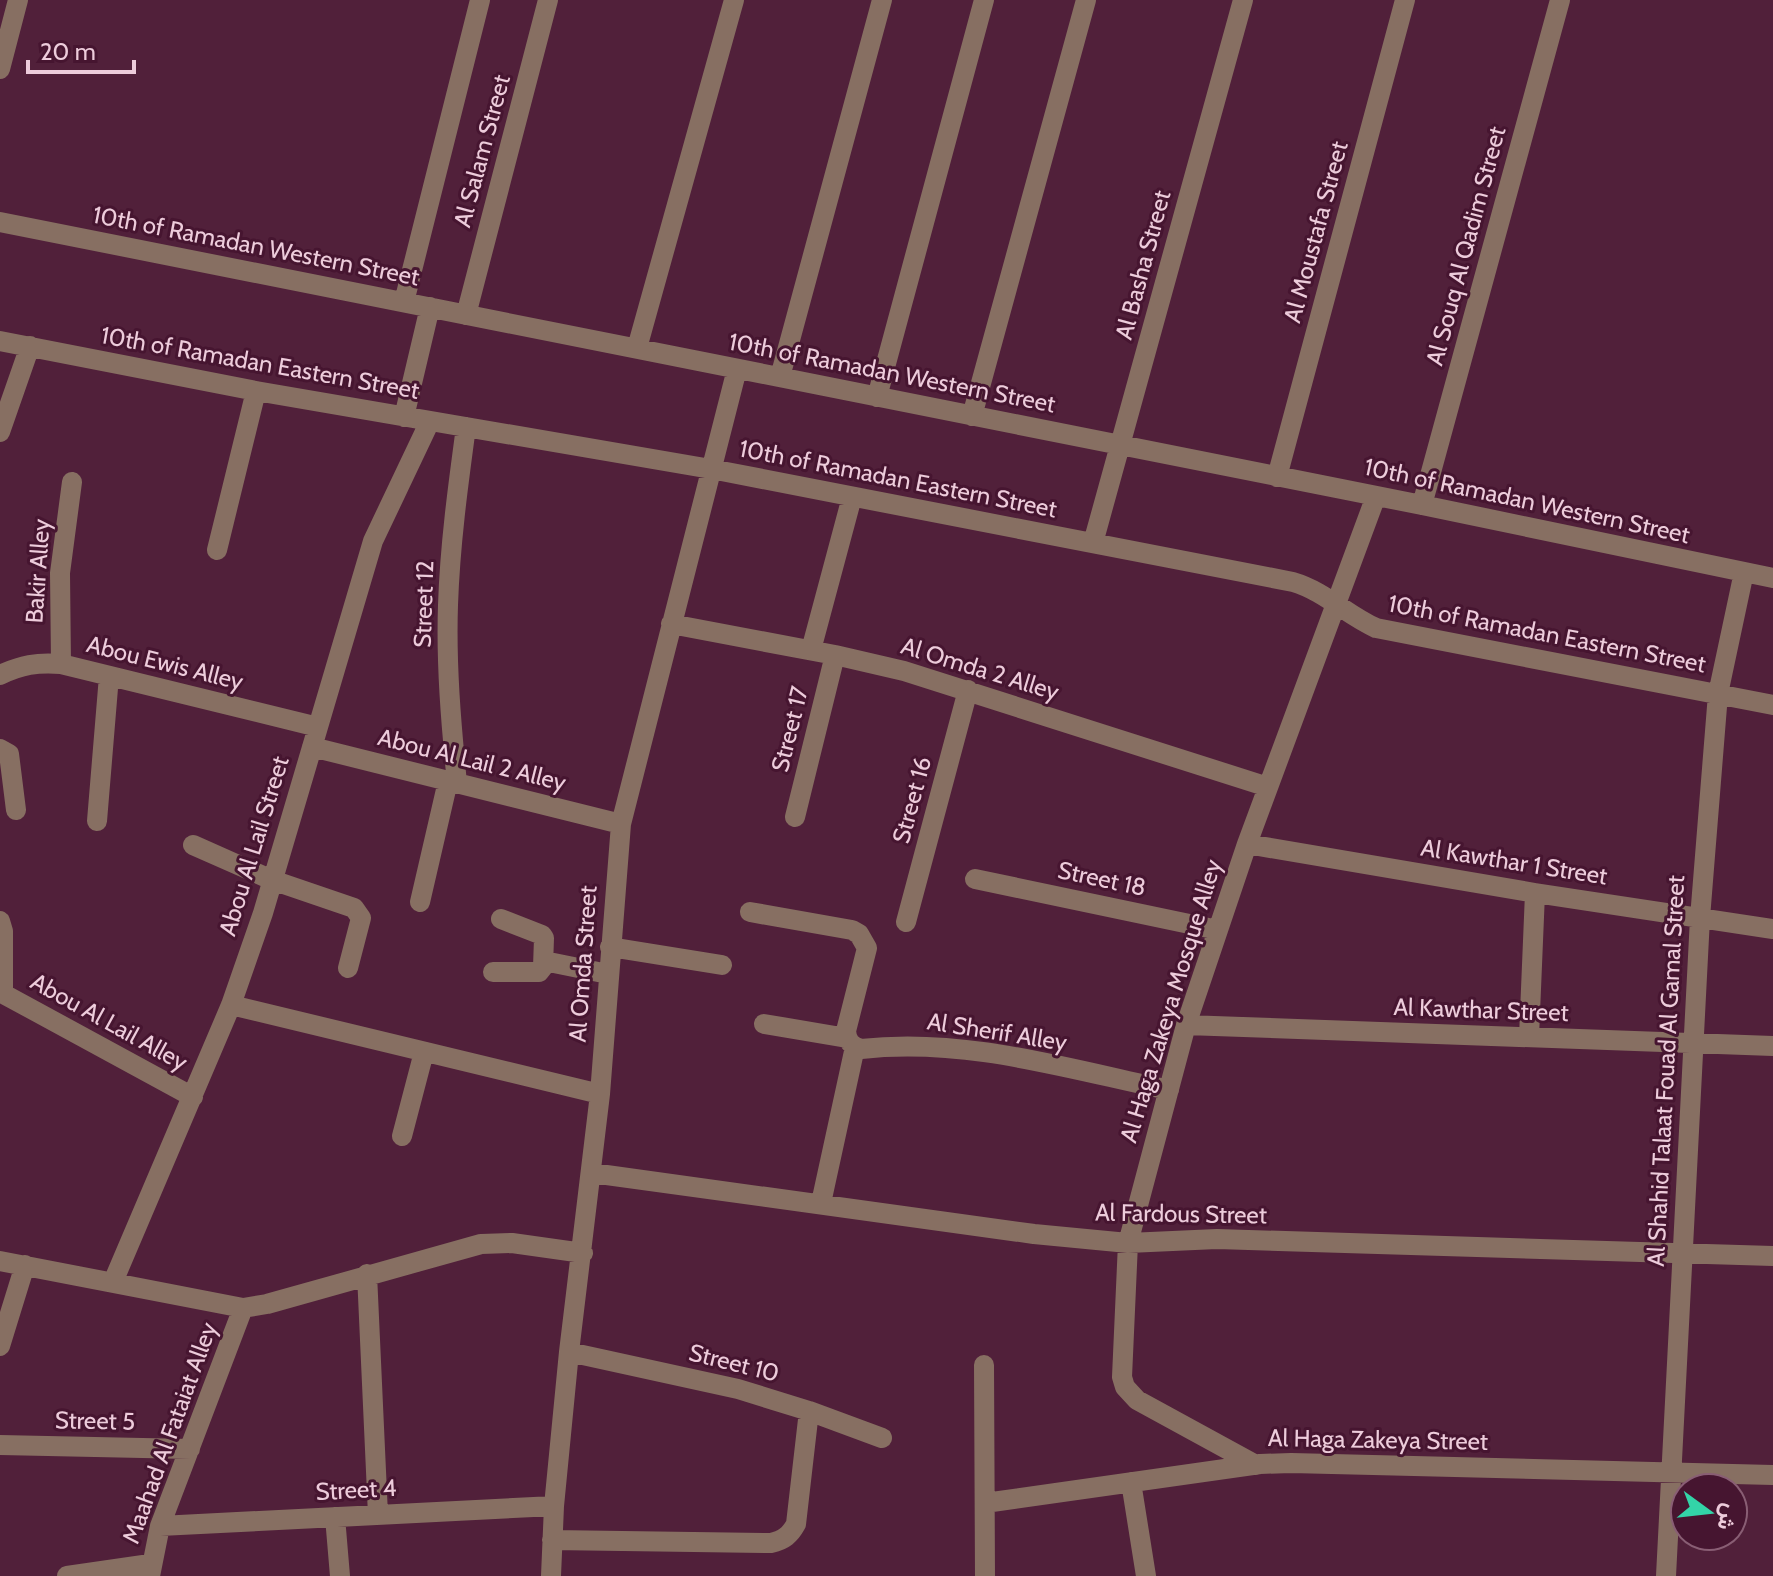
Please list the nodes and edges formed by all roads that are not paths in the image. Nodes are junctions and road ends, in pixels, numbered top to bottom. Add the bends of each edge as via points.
1 (18, 0) edge
2 (480, 0) edge
3 (548, 0) edge
4 (734, 0) edge
5 (882, 0) edge
6 (984, 0) edge
7 (1086, 0) edge
8 (1243, 0) edge
9 (1405, 0) edge
10 (1560, 0) edge
11 (0, 69) edge
12 (0, 222) edge
13 (404, 302) junction
14 (430, 307) junction
15 (466, 315) junction
16 (0, 341) edge
17 (30, 346) junction
18 (637, 348) junction
19 (737, 369) junction
20 (780, 377) junction
21 (256, 391) junction
22 (877, 397) junction
23 (972, 416) junction
24 (404, 417) junction
25 (430, 421) junction
26 (466, 427) junction
27 (0, 432) edge
28 (1120, 445) junction
29 (711, 469) junction
30 (1277, 477) junction
31 (72, 482) dead end
32 (1376, 496) junction
33 (852, 497) junction
34 (1422, 505) junction
35 (1093, 543) junction
36 (217, 550) dead end
37 (1744, 572) junction
38 (1773, 578) edge
39 (1335, 604) junction
40 (671, 624) junction
41 (811, 650) junction
42 (835, 655) junction
43 (61, 664) junction
44 (0, 675) edge
45 (109, 676) junction
46 (968, 690) junction
47 (1718, 694) junction
48 (1773, 705) edge
49 (315, 737) junction
50 (0, 749) edge
51 (452, 782) junction
52 (1268, 787) junction
53 (16, 810) dead end
54 (795, 817) dead end
55 (97, 821) dead end
56 (621, 824) junction
57 (1247, 844) junction
58 (193, 845) dead end
59 (975, 879) dead end
60 (272, 880) junction
61 (1535, 893) junction
62 (420, 902) dead end
63 (750, 912) dead end
64 (1700, 918) junction
65 (501, 919) dead end
66 (0, 921) edge
67 (906, 922) dead end
68 (1773, 929) edge
69 (1218, 930) junction
70 (610, 947) junction
71 (544, 961) junction
72 (722, 965) dead end
73 (348, 968) dead end
74 (493, 972) dead end
75 (608, 974) junction
76 (1, 992) edge
77 (231, 1005) junction
78 (764, 1024) dead end
79 (1186, 1025) junction
80 (1529, 1037) junction
81 (851, 1042) junction
82 (1693, 1043) junction
83 (1773, 1046) edge
84 (424, 1052) junction
85 (1169, 1090) junction
86 (600, 1094) junction
87 (193, 1097) junction
88 (402, 1136) dead end
89 (592, 1173) junction
90 (821, 1203) junction
91 (1128, 1243) junction
92 (583, 1253) junction
93 (1682, 1254) junction
94 (1773, 1256) edge
95 (0, 1261) edge
96 (25, 1265) junction
97 (367, 1274) junction
98 (113, 1282) junction
99 (243, 1308) junction
100 (0, 1346) edge
101 (569, 1352) junction
102 (984, 1365) dead end
103 (809, 1411) junction
104 (882, 1438) dead end
105 (0, 1445) edge
106 (190, 1449) junction
107 (1256, 1465) junction
108 (1671, 1472) joint
109 (1749, 1474) edge
110 (1773, 1475) edge
111 (1131, 1482) junction
112 (985, 1503) junction
113 (554, 1506) junction
114 (1669, 1514) edge
115 (378, 1515) junction
116 (335, 1517) junction
117 (160, 1526) junction
118 (552, 1540) junction
119 (150, 1570) edge
120 (67, 1576) edge
121 (340, 1576) edge
122 (551, 1576) edge
123 (985, 1576) edge
124 (1146, 1576) edge
125 (1666, 1576) edge

1 - 11 street
2 - 13 street, Al Salam Street
3 - 15 street, Al Salam Street
4 - 18 street
5 - 20 street
6 - 22 street
7 - 23 street
8 - 28 street, Al Basha Street
9 - 30 street, Al Moustafa Street
10 - 34 street, Al Souq Al Qadim Street
12 - 13 street, 10th of Ramadan Western Street
13 - 14 street, 10th of Ramadan Western Street
14 - 15 street, 10th of Ramadan Western Street
14 - 24 street
15 - 18 street, 10th of Ramadan Western Street
16 - 17 street, 10th of Ramadan Eastern Street
17 - 21 street, 10th of Ramadan Eastern Street
17 - 27 street
18 - 19 street, 10th of Ramadan Western Street
19 - 20 street, 10th of Ramadan Western Street
19 - 29 street, Al Omda Street
20 - 22 street, 10th of Ramadan Western Street
21 - 24 street, 10th of Ramadan Eastern Street
21 - 36 street
22 - 23 street, 10th of Ramadan Western Street
23 - 28 street, 10th of Ramadan Western Street
24 - 25 street, 10th of Ramadan Eastern Street
25 - 26 street, 10th of Ramadan Eastern Street
25 - 49 street, Abou Al Lail Street via 373,541
26 - 29 street, 10th of Ramadan Eastern Street
26 - 51 street, Street 12 via 448,606
28 - 30 street, 10th of Ramadan Western Street
28 - 35 street, Al Basha Street
29 - 33 street, 10th of Ramadan Eastern Street
29 - 40 street, Al Omda Street
30 - 32 street, 10th of Ramadan Western Street
31 - 43 street, Bakir Alley via 60,573
32 - 34 street, 10th of Ramadan Western Street
32 - 39 street, Al Haga Zakeya Mosque Alley
33 - 35 street, 10th of Ramadan Eastern Street
33 - 41 street
34 - 37 street, 10th of Ramadan Western Street
35 - 39 street, 10th of Ramadan Eastern Street via 1293,582
37 - 38 street, 10th of Ramadan Western Street
37 - 47 street, Al Shahid Talaat Fouad Al Gamal Street
39 - 47 street, 10th of Ramadan Eastern Street via 1376,628
39 - 52 street, Al Haga Zakeya Mosque Alley
40 - 41 street, Al Omda 2 Alley
40 - 56 street, Al Omda Street
41 - 42 street, Al Omda 2 Alley
42 - 46 street, Al Omda 2 Alley
42 - 54 street, Street 17
43 - 44 street, Abou Ewis Alley via 32,663
43 - 45 street, Abou Ewis Alley
45 - 49 street, Abou Ewis Alley
45 - 55 street
46 - 52 street, Al Omda 2 Alley
46 - 67 street, Street 16
47 - 48 street, 10th of Ramadan Eastern Street
47 - 64 street, Al Shahid Talaat Fouad Al Gamal Street
49 - 51 street, Abou Al Lail 2 Alley
49 - 60 street, Abou Al Lail Street
50 - 53 street via 9,754
51 - 56 street, Abou Al Lail 2 Alley
51 - 62 street, Street 12
52 - 57 street, Al Haga Zakeya Mosque Alley
56 - 70 street, Al Omda Street
57 - 61 street, Al Kawthar 1 Street
57 - 69 street, Al Haga Zakeya Mosque Alley
58 - 60 street
59 - 69 street, Street 18
60 - 73 street via 358,912 361,918
60 - 77 street, Abou Al Lail Street
61 - 64 street, Al Kawthar 1 Street
61 - 80 street
63 - 81 street via 852,930 864,940 867,948 846,1031
64 - 68 street, Al Kawthar 1 Street
64 - 82 street, Al Shahid Talaat Fouad Al Gamal Street
65 - 71 street via 542,935
66 - 76 street
69 - 79 street, Al Haga Zakeya Mosque Alley
70 - 72 street
70 - 75 street, Al Omda Street
71 - 74 street via 539,972
71 - 75 street
75 - 86 street, Al Omda Street
76 - 87 street, Abou Al Lail Alley
77 - 84 street
77 - 87 street, Abou Al Lail Street
78 - 81 street, Al Sherif Alley
79 - 80 street, Al Kawthar Street
79 - 85 street, Al Haga Zakeya Mosque Alley
80 - 82 street, Al Kawthar Street
81 - 85 street, Al Sherif Alley via 861,1049 921,1045 976,1050
81 - 90 street
82 - 83 street, Al Kawthar Street
82 - 93 street, Al Shahid Talaat Fouad Al Gamal Street
84 - 86 street
84 - 88 street
85 - 91 street, Al Haga Zakeya Mosque Alley
86 - 89 street, Al Omda Street
87 - 98 street, Abou Al Lail Street
89 - 90 street, Al Fardous Street
89 - 92 street, Al Omda Street
90 - 91 street, Al Fardous Street
91 - 93 street, Al Fardous Street via 1217,1239
91 - 107 street, Al Haga Zakeya Mosque Alley via 1125,1387 1137,1400
92 - 97 street via 481,1244
92 - 101 street, Al Omda Street
93 - 94 street, Al Fardous Street
93 - 108 street, Al Shahid Talaat Fouad Al Gamal Street
95 - 96 street
96 - 98 street
96 - 100 street
97 - 99 street
97 - 115 street
98 - 99 street
99 - 106 street, Maahad Al Fataiat Alley
101 - 103 street, Street 10 via 738,1389
101 - 113 street, Al Omda Street
102 - 112 street
103 - 104 street, Street 10
103 - 118 street via 796,1524 782,1540
105 - 106 street, Street 5
106 - 117 street, Maahad Al Fataiat Alley
107 - 108 street, Al Haga Zakeya Street
107 - 111 street, Al Haga Zakeya Street
109 - 110 street, Al Haga Zakeya Street
111 - 112 street, Al Haga Zakeya Street
111 - 124 street
112 - 123 street
113 - 115 street, Street 4
113 - 118 street, Al Omda Street
114 - 125 street, Al Shahid Talaat Fouad Al Gamal Street
115 - 116 street, Street 4
116 - 117 street, Street 4
116 - 121 street
117 - 119 street, Maahad Al Fataiat Alley
118 - 122 street, Al Omda Street
119 - 120 street

